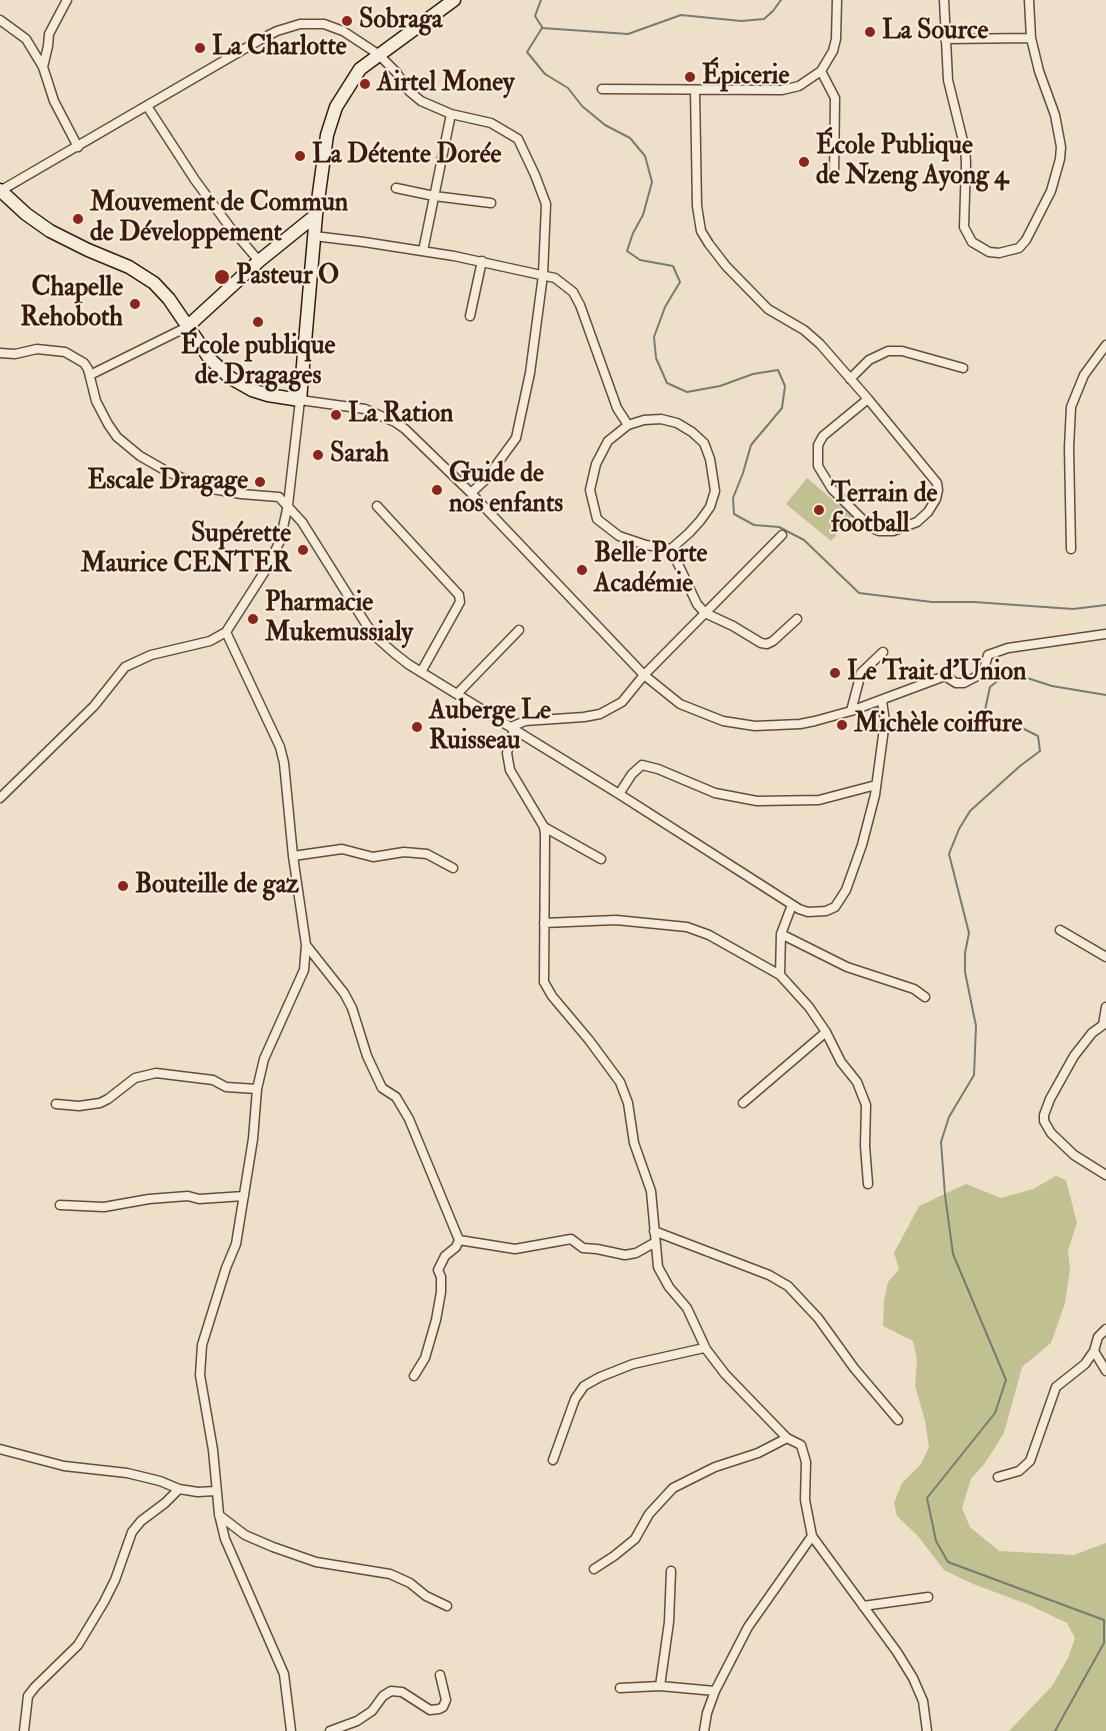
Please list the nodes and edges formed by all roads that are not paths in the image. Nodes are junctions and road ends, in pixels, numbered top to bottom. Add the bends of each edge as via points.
1 (67, 0) edge
2 (454, 0) edge
3 (837, 0) edge
4 (944, 0) edge
5 (1029, 0) edge
6 (0, 20) edge
7 (1031, 38) junction
8 (945, 39) junction
9 (378, 54) junction
10 (43, 67) junction
11 (820, 71) junction
12 (602, 89) dead end
13 (695, 90) junction
14 (147, 106) junction
15 (451, 114) junction
16 (78, 147) junction
17 (834, 178) dead end
18 (396, 188) dead end
19 (0, 190) edge
20 (434, 196) junction
21 (491, 203) dead end
22 (316, 215) junction
23 (314, 236) junction
24 (423, 251) junction
25 (259, 261) junction
26 (482, 261) junction
27 (543, 275) junction
28 (470, 316) dead end
29 (187, 327) junction
30 (1106, 345) edge
31 (0, 353) edge
32 (963, 368) dead end
33 (90, 375) junction
34 (850, 379) junction
35 (868, 399) junction
36 (300, 400) junction
37 (628, 425) junction
38 (471, 493) junction
39 (288, 505) junction
40 (377, 506) dead end
41 (782, 535) dead end
42 (671, 549) junction
43 (1071, 549) dead end
44 (705, 613) junction
45 (797, 619) dead end
46 (519, 630) dead end
47 (226, 632) junction
48 (1106, 634) edge
49 (883, 652) dead end
50 (421, 672) junction
51 (644, 675) junction
52 (457, 694) junction
53 (882, 701) junction
54 (851, 711) junction
55 (513, 728) junction
56 (876, 785) junction
57 (619, 794) junction
58 (0, 798) edge
59 (544, 827) junction
60 (293, 856) junction
61 (601, 859) dead end
62 (453, 868) dead end
63 (792, 905) junction
64 (544, 923) junction
65 (1060, 930) dead end
66 (781, 934) junction
67 (306, 945) junction
68 (1106, 957) edge
69 (780, 975) junction
70 (925, 997) dead end
71 (1106, 1007) edge
72 (826, 1032) junction
73 (257, 1089) junction
74 (743, 1103) dead end
75 (56, 1104) dead end
76 (1106, 1175) edge
77 (868, 1184) dead end
78 (244, 1196) junction
79 (60, 1205) dead end
80 (654, 1231) junction
81 (459, 1240) junction
82 (654, 1243) junction
83 (1106, 1329) edge
84 (706, 1349) junction
85 (1094, 1351) junction
86 (1106, 1371) edge
87 (414, 1376) dead end
88 (898, 1420) dead end
89 (786, 1438) junction
90 (0, 1449) edge
91 (553, 1460) dead end
92 (998, 1477) dead end
93 (179, 1489) junction
94 (215, 1491) junction
95 (219, 1514) junction
96 (812, 1536) junction
97 (594, 1569) dead end
98 (671, 1571) dead end
99 (928, 1597) dead end
100 (447, 1606) dead end
101 (863, 1606) junction
102 (440, 1675) dead end
103 (660, 1686) junction
104 (620, 1688) dead end
105 (715, 1690) junction
106 (24, 1731) edge
107 (291, 1731) edge
108 (330, 1731) edge
109 (704, 1731) edge
110 (927, 1731) edge

1 - 10 street via 49,34
2 - 9 main road
3 - 11 street via 836,39
4 - 8 street
5 - 7 street
6 - 10 street via 26,39
7 - 8 street
7 - 8 street via 1055,115 1060,159 1051,191 1026,240 1019,248 999,253 980,249 964,227 965,149 948,80
9 - 14 street via 335,27 300,24 263,38
9 - 15 street via 421,101
9 - 22 main road via 360,69 336,107 327,135
10 - 16 street via 54,101
11 - 13 street via 793,88
11 - 17 street via 835,98
12 - 13 street
13 - 34 street via 701,231 754,296 804,330
14 - 16 street
14 - 25 street via 229,226
15 - 20 street
15 - 27 street via 491,123 518,139 546,204
16 - 19 street
18 - 20 street
19 - 29 main road via 50,231 129,267 154,283
20 - 21 street
20 - 24 street
22 - 23 main road
22 - 25 main road
23 - 24 street
23 - 36 main road
24 - 26 street
25 - 29 main road
26 - 27 street
26 - 28 street
27 - 37 street via 555,278 573,292 617,408
27 - 38 street via 530,374 516,438
29 - 33 street
29 - 36 main road via 229,377 268,395
30 - 43 street via 1084,375 1071,407
31 - 33 street via 37,349 65,352 84,363
32 - 34 street via 902,351 888,351 869,360
33 - 39 street via 96,401 108,424 140,456 207,488 279,496
34 - 35 street
35 - 35 street via 937,483 936,499 928,512 917,522 893,531 870,527 832,489 818,466 818,445 823,436
36 - 38 street via 365,409 395,422
36 - 39 street
37 - 42 street via 608,441 596,464 590,490 597,519 619,537
37 - 42 street via 661,419 677,423 704,443 710,459 715,491 710,507 690,533
38 - 51 street
39 - 47 street via 276,550
39 - 50 street via 366,624 383,644
40 - 50 street via 459,595 460,602
41 - 44 street
42 - 44 street
44 - 45 street via 767,644
44 - 51 street
46 - 52 street
47 - 58 street via 125,667 93,706
47 - 60 street via 280,747
48 - 53 street via 998,651 987,655 983,673 964,683 945,676
49 - 54 street via 861,673
50 - 52 street
51 - 54 street via 680,704 738,725 800,724
51 - 55 street via 621,702 600,714 525,721
52 - 55 street
53 - 54 street
53 - 56 street via 885,721
55 - 57 street
55 - 59 street via 507,753 510,770
56 - 57 street via 819,800 757,801 715,793 642,765
56 - 63 street via 862,844 840,901 835,907 818,912
57 - 63 street
59 - 61 street
59 - 64 street
60 - 62 street via 342,849 374,857 404,852 427,854
60 - 67 street
63 - 66 street
64 - 69 street via 616,920 687,927
64 - 80 street via 544,982 620,1082 628,1103 634,1143 651,1191
65 - 68 street
66 - 69 street
66 - 70 street via 847,967 914,989
67 - 73 street via 304,970 269,1045
67 - 81 street via 352,1008 367,1056 382,1088 396,1097 409,1119
69 - 72 street
71 - 76 street via 1103,1025 1074,1056 1044,1115 1051,1133 1074,1155
72 - 74 street
72 - 77 street via 841,1062 857,1082 866,1105
73 - 75 street via 156,1073 135,1078 100,1103
73 - 78 street
78 - 79 street via 149,1199 104,1207
78 - 94 street via 236,1244 200,1358
80 - 82 street
80 - 88 street via 788,1286
81 - 82 street via 515,1250 571,1239 583,1248 625,1255
81 - 87 street via 438,1270 441,1292 436,1320 425,1358
82 - 84 street via 658,1267 687,1308
83 - 85 street
84 - 89 street
84 - 91 street via 633,1364 584,1386 575,1399
85 - 86 street
85 - 92 street via 1085,1364 1056,1387 1030,1461 1018,1471
89 - 96 street via 801,1445 807,1462 806,1500
89 - 97 street via 673,1488 649,1514 634,1539
90 - 93 street via 52,1463 127,1473
93 - 94 street
93 - 106 street via 132,1532 115,1580 83,1638 28,1696
94 - 95 street
95 - 100 street via 245,1535 273,1547 316,1562 390,1574
95 - 107 street via 225,1539 284,1674
96 - 101 street
96 - 105 street via 748,1627
98 - 103 street
99 - 101 street
101 - 110 street via 913,1678 923,1701
102 - 108 street via 446,1700 443,1707 430,1710 402,1692 391,1691 357,1721
103 - 104 street
103 - 105 street
105 - 109 street

